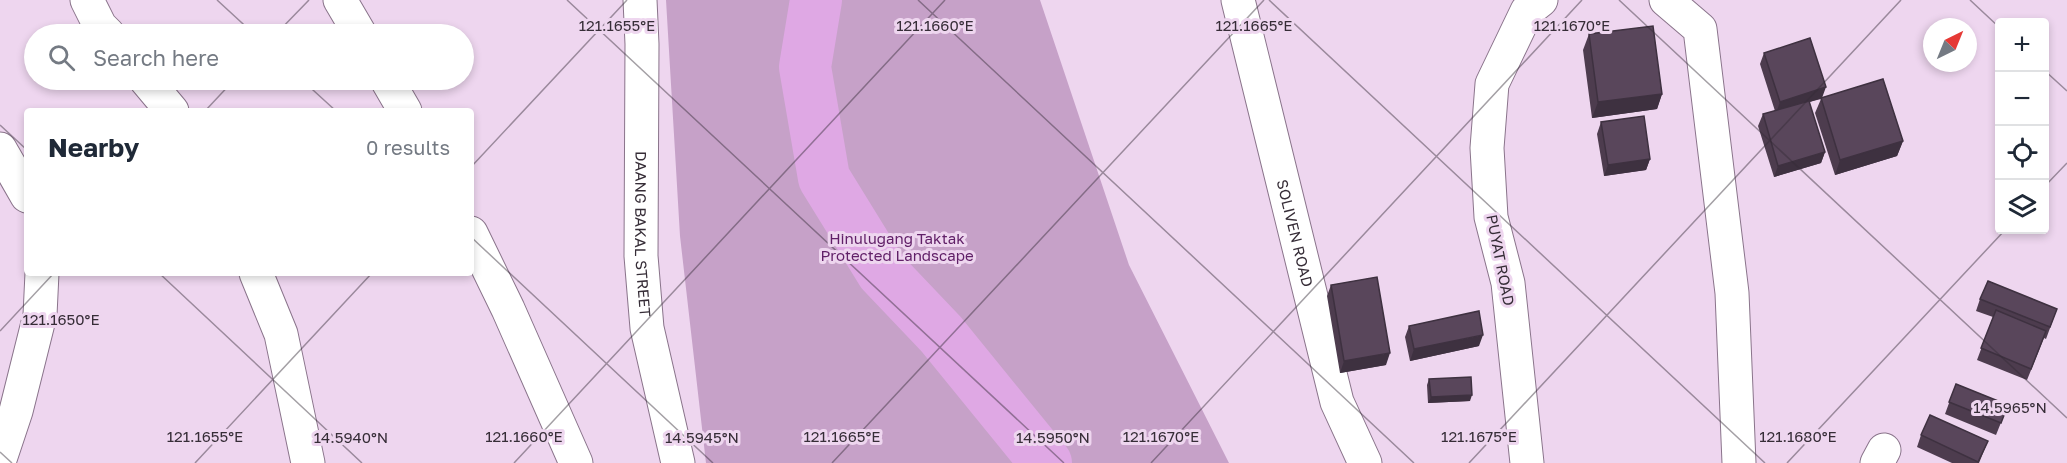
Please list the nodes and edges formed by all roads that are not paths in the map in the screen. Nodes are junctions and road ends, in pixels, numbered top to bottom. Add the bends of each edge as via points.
1 (87, 0) edge
2 (340, 0) edge
3 (640, 0) edge
4 (1238, 0) edge
5 (1541, 0) edge
6 (1666, 0) edge
7 (99, 24) edge
8 (354, 24) edge
9 (154, 90) edge
10 (393, 90) edge
11 (169, 108) edge
12 (403, 108) edge
13 (0, 148) edge
14 (24, 191) edge
15 (474, 240) edge
16 (42, 276) edge
17 (257, 276) edge
18 (0, 459) edge
19 (308, 463) edge
20 (576, 463) edge
21 (678, 463) edge
22 (1365, 463) edge
23 (1527, 463) edge
24 (1739, 463) edge

1 - 7 street
2 - 8 street
3 - 21 street, DAANG BAKAL STREET via 646,318
4 - 22 street, SOLIVEN ROAD via 1337,402
5 - 23 street, PUYAT ROAD via 1527,11 1492,84 1487,148 1491,217 1508,283
6 - 24 street via 1700,28 1732,293
9 - 11 street
10 - 12 street
13 - 14 street
15 - 20 street
16 - 18 street via 40,315
17 - 19 street via 281,334

